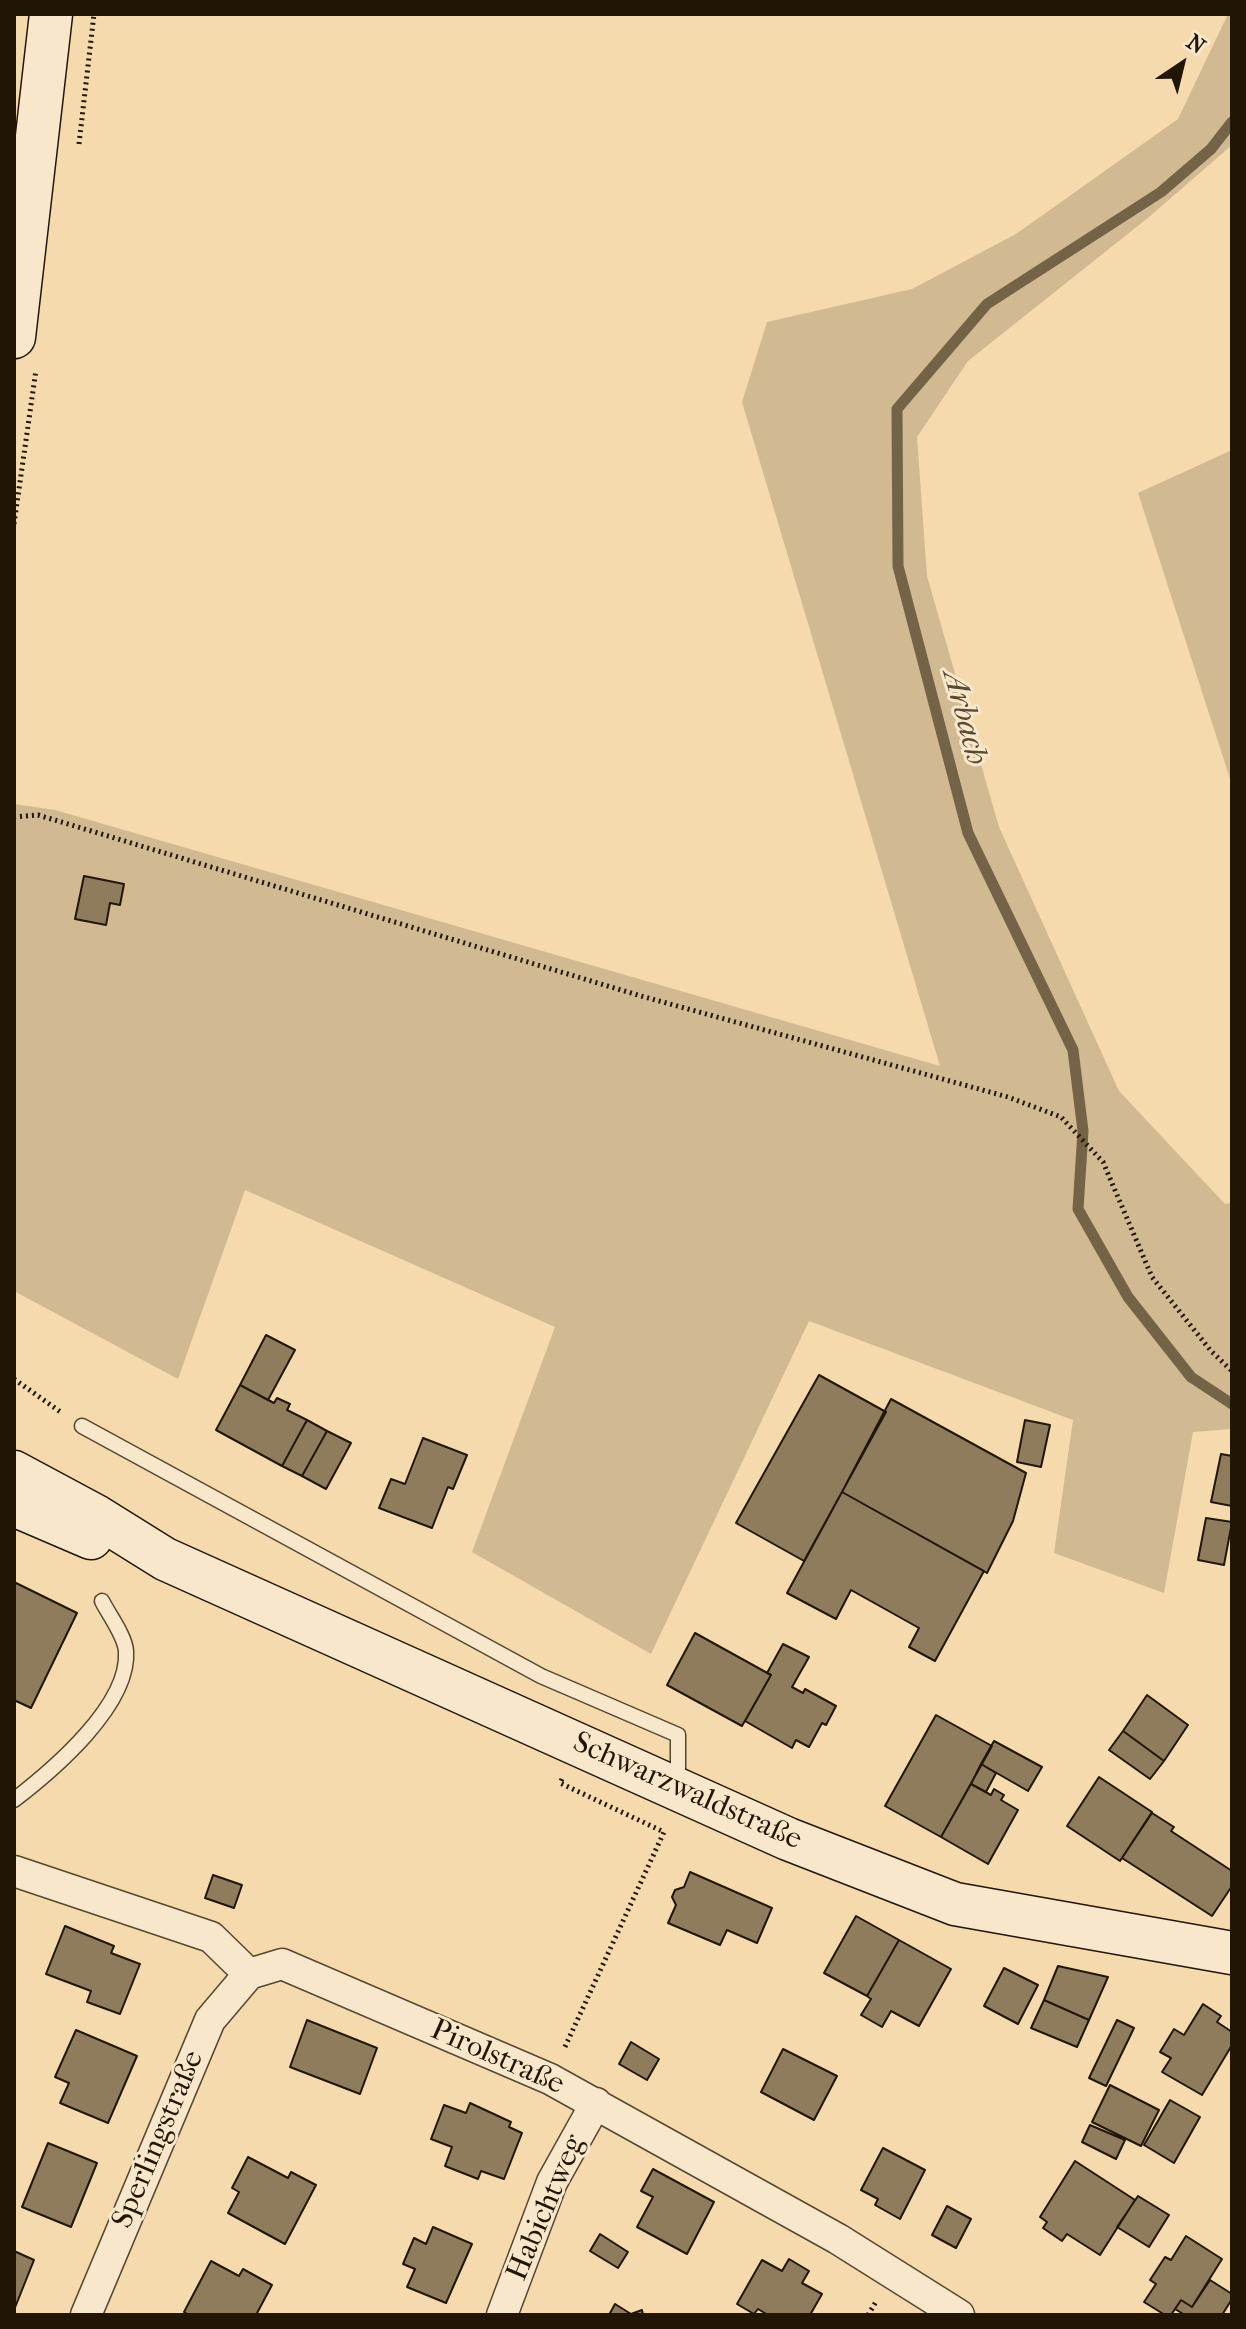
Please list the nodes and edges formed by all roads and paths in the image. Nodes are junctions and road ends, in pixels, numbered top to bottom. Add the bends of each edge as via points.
1 (51, 14) edge
2 (14, 337) edge
3 (14, 817) edge
4 (1232, 1371) edge
5 (14, 1379) edge
6 (82, 1426) joint
7 (14, 1472) edge
8 (14, 1505) edge
9 (165, 1559) junction
10 (102, 1601) dead end
11 (575, 1742) junction
12 (678, 1789) junction
13 (14, 1800) edge
14 (14, 1871) edge
15 (1232, 1953) edge
16 (249, 1974) junction
17 (550, 2079) junction
18 (596, 2103) junction
19 (86, 2315) edge
20 (502, 2315) edge
21 (959, 2315) edge

1 - 2 street
3 - 4 path via 38,815 641,996 1008,1097 1061,1117 1103,1162 1152,1277
5 - 6 path
6 - 12 lane via 541,1676 678,1735
7 - 9 street, Schwarzwaldstraße
8 - 9 street, Schwarzwaldstraße via 86,1536
9 - 11 street, Schwarzwaldstraße
10 - 13 lane via 126,1649 123,1675 79,1745
11 - 12 street, Schwarzwaldstraße
11 - 17 path via 560,1783 664,1832
12 - 15 street, Schwarzwaldstraße via 955,1904
14 - 16 street via 211,1937
16 - 17 street, Pirolstraße via 282,1964
16 - 19 street, Sperlingstraße via 210,2020
17 - 18 street, Pirolstraße
18 - 20 street, Habichtweg via 552,2182
18 - 21 street, Pirolstraße via 838,2239

